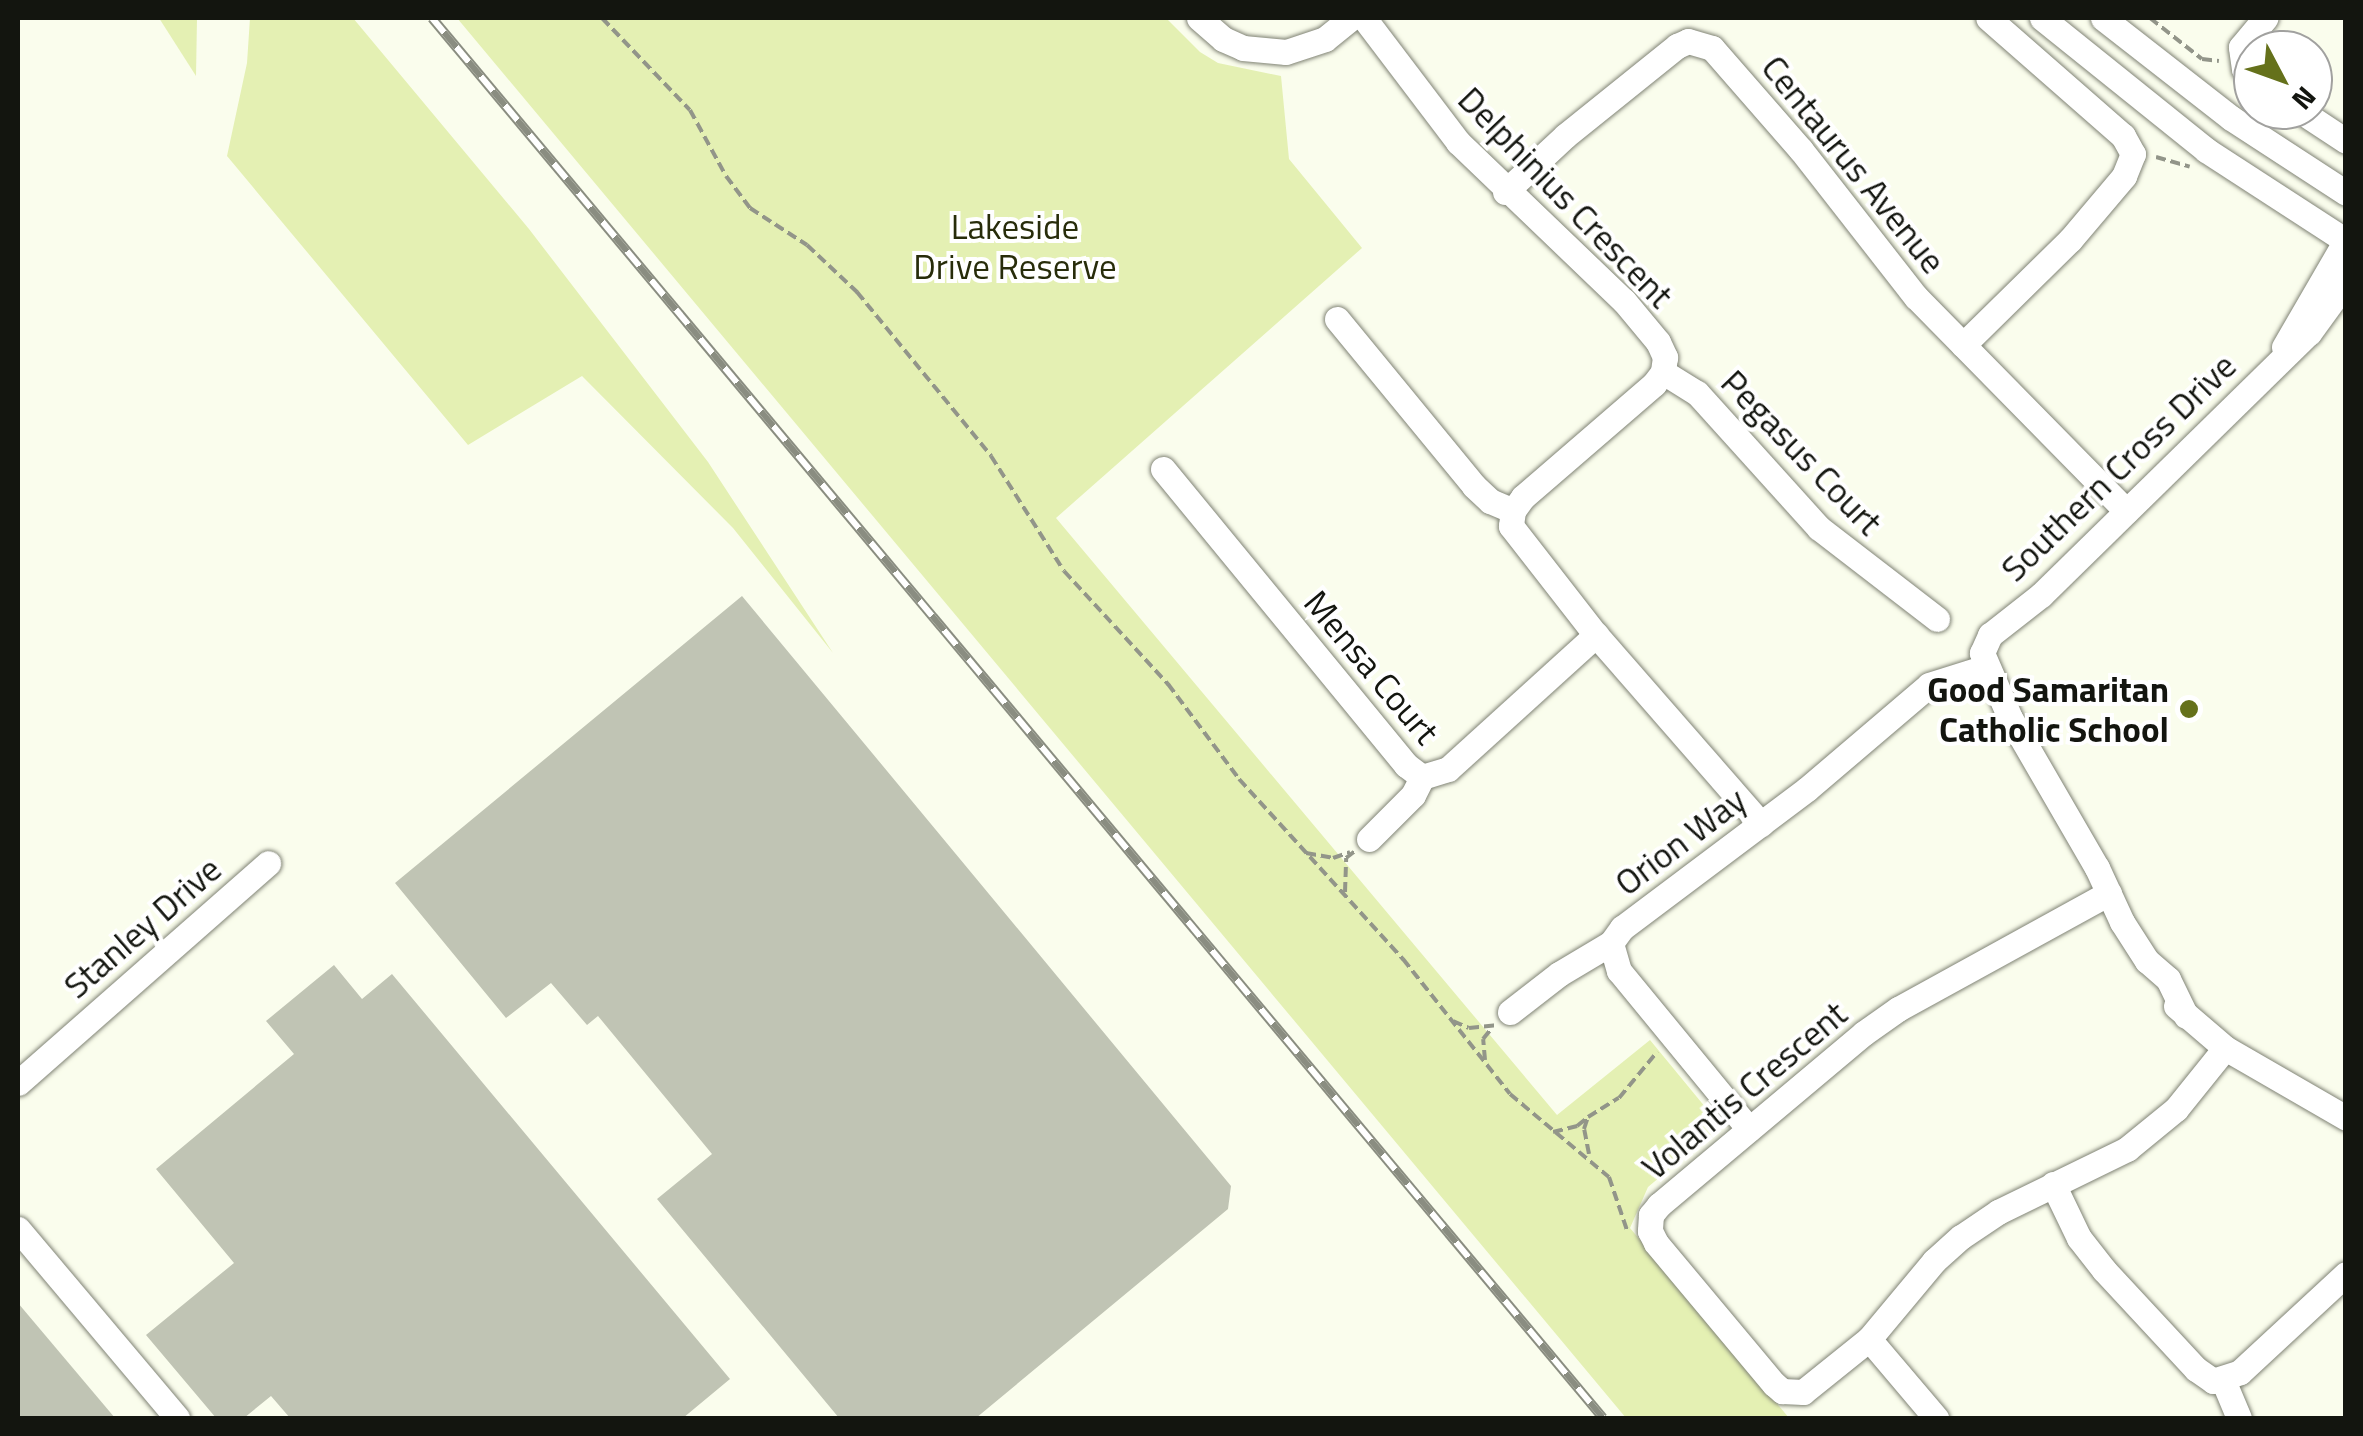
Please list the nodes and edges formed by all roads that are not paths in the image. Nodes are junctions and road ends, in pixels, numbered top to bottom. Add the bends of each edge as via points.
1 (1198, 18) edge
2 (1351, 18) edge
3 (1364, 18) edge
4 (1988, 18) edge
5 (2042, 18) edge
6 (2103, 18) edge
7 (1705, 30) edge
8 (1505, 192) junction
9 (2346, 193) edge
10 (2345, 240) edge
11 (2346, 282) edge
12 (1337, 319) dead end
13 (1963, 346) junction
14 (2271, 369) junction
15 (1663, 372) junction
16 (1163, 468) dead end
17 (1512, 511) junction
18 (2126, 511) junction
19 (1938, 619) dead end
20 (1596, 635) junction
21 (1979, 669) junction
22 (1422, 776) junction
23 (1761, 824) junction
24 (1369, 839) dead end
25 (268, 863) dead end
26 (2108, 893) junction
27 (1611, 943) junction
28 (1501, 1020) road end
29 (2226, 1048) junction
30 (18, 1083) edge
31 (2346, 1118) edge
32 (1749, 1129) junction
33 (2054, 1184) junction
34 (18, 1229) edge
35 (2346, 1274) edge
36 (1869, 1339) junction
37 (2223, 1380) junction
38 (177, 1418) edge
39 (1936, 1418) edge
40 (2239, 1418) edge

1 - 2 street via 1243,48 1275,52 1307,48
3 - 8 street, Delphinius Crescent via 1406,78
4 - 13 street via 2123,136 2133,154 2124,176 2070,240
5 - 10 street via 2206,150
6 - 9 street via 2231,118
7 - 8 street, Centaurus Avenue via 1565,136
7 - 13 street, Centaurus Avenue via 1712,48 1887,263
8 - 15 street, Delphinius Crescent via 1624,301 1658,342
10 - 14 street, Southern Cross Drive
11 - 14 street, Southern Cross Drive via 2329,310
12 - 17 street via 1474,486
13 - 18 street, Centaurus Avenue
14 - 18 street, Southern Cross Drive
15 - 17 street
15 - 19 street, Pegasus Court via 1697,393 1784,493 1852,556
16 - 22 street, Mensa Court via 1406,766
17 - 20 street via 1518,540
18 - 21 street, Southern Cross Drive via 1985,643
20 - 22 street, Mensa Court via 1448,769
20 - 23 street
21 - 23 street, Orion Way via 1929,685
21 - 26 street
22 - 24 street via 1414,795
23 - 27 street, Orion Way
25 - 30 street, Stanley Drive
26 - 29 street via 2186,1016
26 - 32 street, Volantis Crescent via 1898,1009
27 - 28 street
27 - 32 street, Orion Way via 1619,971
29 - 31 street
29 - 33 street, Volantis Crescent via 2176,1108 2126,1148
32 - 36 street, Volantis Crescent via 1659,1204 1650,1231 1782,1391 1813,1388
33 - 36 street, Volantis Crescent via 1961,1237
33 - 37 street via 2079,1238 2104,1270 2196,1370
34 - 38 street
35 - 37 street via 2240,1372
36 - 39 street
37 - 40 street

